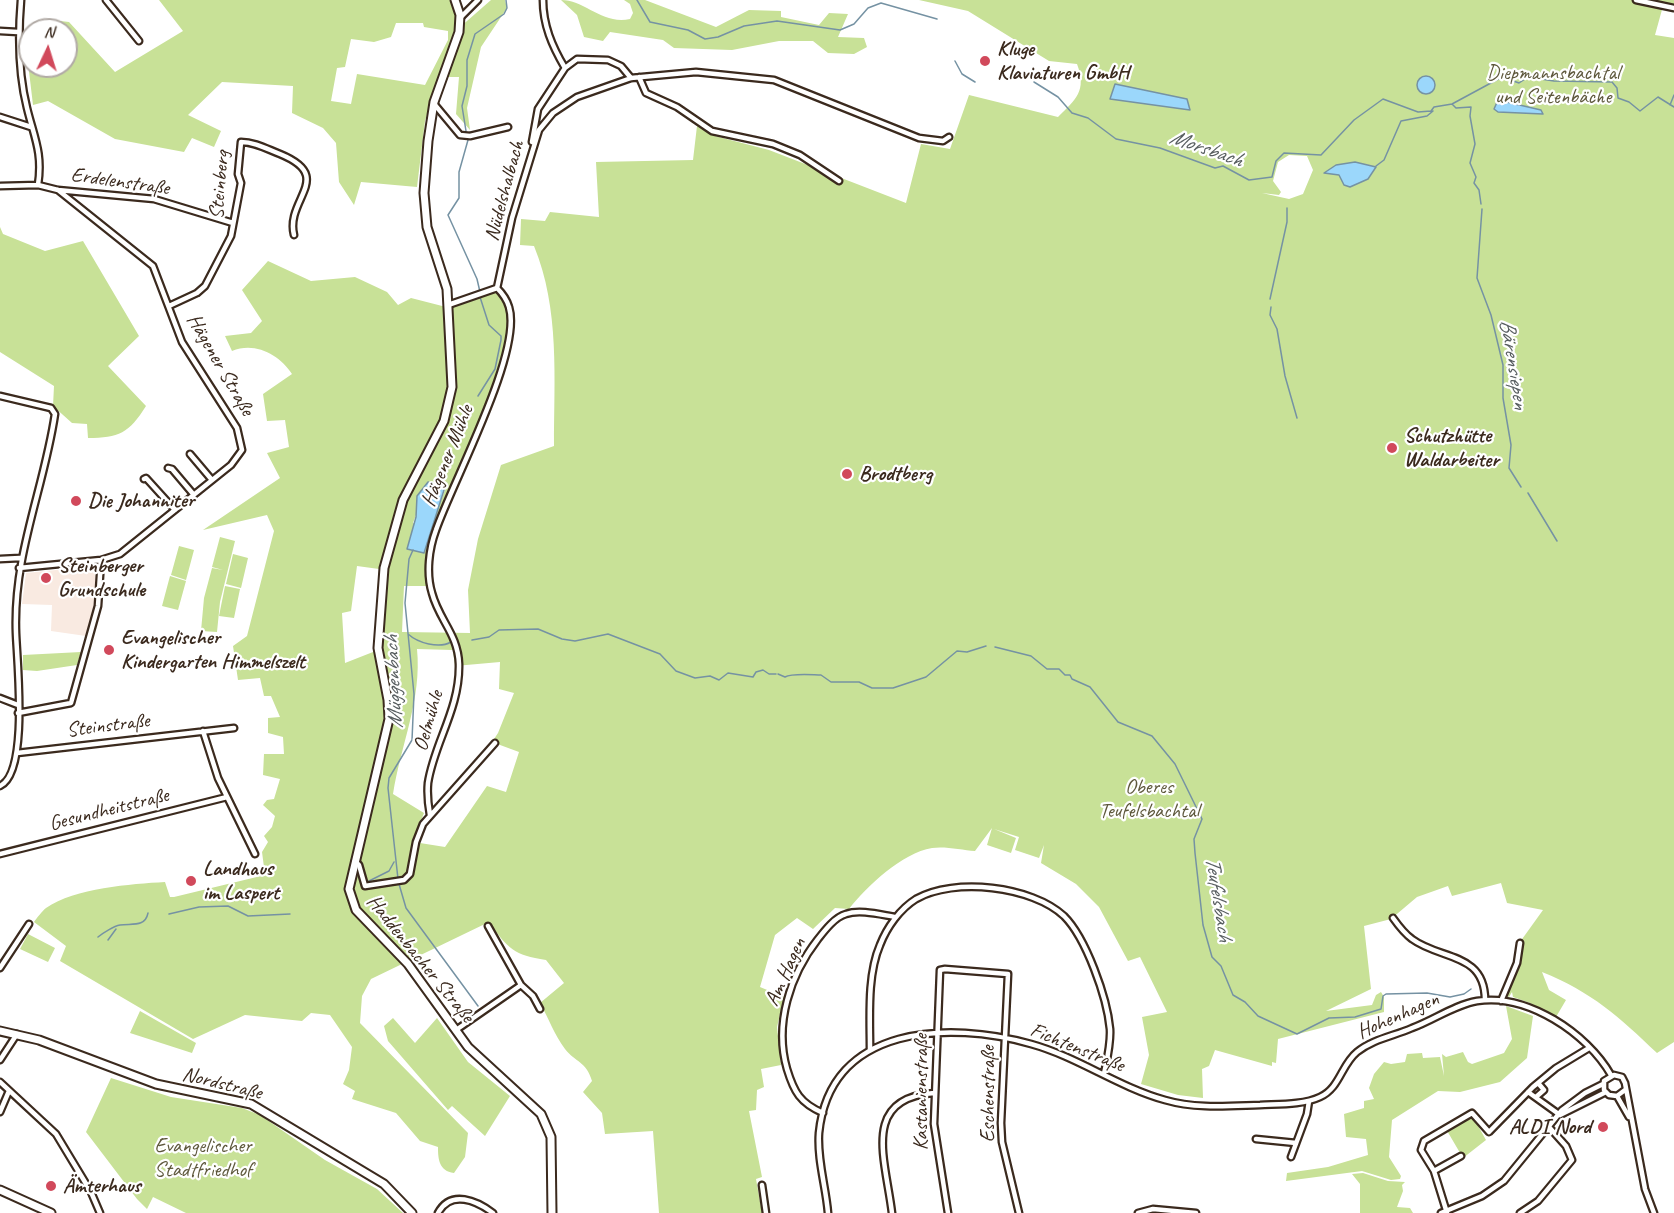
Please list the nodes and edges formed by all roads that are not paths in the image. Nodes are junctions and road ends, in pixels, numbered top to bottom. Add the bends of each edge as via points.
1 (21, 0) edge
2 (106, 0) edge
3 (455, 0) edge
4 (478, 0) edge
5 (543, 0) edge
6 (1636, 0) edge
7 (1674, 8) edge
8 (19, 18) edge
9 (460, 18) junction
10 (0, 31) edge
11 (18, 32) edge
12 (139, 41) dead end
13 (564, 68) junction
14 (639, 77) junction
15 (23, 78) edge
16 (631, 78) junction
17 (434, 102) junction
18 (0, 117) edge
19 (31, 127) junction
20 (508, 127) dead end
21 (949, 137) dead end
22 (532, 149) junction
23 (839, 181) dead end
24 (38, 185) junction
25 (0, 186) edge
26 (58, 190) junction
27 (233, 223) junction
28 (294, 235) dead end
29 (497, 288) junction
30 (448, 305) junction
31 (169, 306) junction
32 (0, 396) edge
33 (190, 454) dead end
34 (168, 468) dead end
35 (144, 479) dead end
36 (212, 480) junction
37 (194, 495) junction
38 (175, 510) junction
39 (20, 558) junction
40 (0, 559) edge
41 (101, 560) junction
42 (19, 568) junction
43 (454, 635) joint
44 (0, 698) edge
45 (18, 705) junction
46 (18, 713) junction
47 (234, 728) dead end
48 (203, 731) junction
49 (495, 743) dead end
50 (17, 753) junction
51 (0, 786) edge
52 (226, 797) junction
53 (430, 815) junction
54 (0, 854) edge
55 (255, 854) dead end
56 (355, 861) junction
57 (896, 917) junction
58 (1393, 918) dead end
59 (29, 924) dead end
60 (488, 926) dead end
61 (1520, 943) dead end
62 (0, 968) edge
63 (940, 970) joint
64 (521, 985) junction
65 (1485, 1000) junction
66 (1501, 1001) junction
67 (540, 1009) dead end
68 (456, 1030) junction
69 (0, 1031) edge
70 (938, 1032) junction
71 (16, 1034) junction
72 (1004, 1038) junction
73 (1589, 1048) junction
74 (870, 1049) junction
75 (0, 1060) edge
76 (1104, 1074) junction
77 (1611, 1075) junction
78 (0, 1082) edge
79 (1538, 1083) junction
80 (1603, 1084) junction
81 (9, 1090) junction
82 (1625, 1090) junction
83 (1528, 1092) junction
84 (1606, 1092) junction
85 (934, 1093) junction
86 (1617, 1096) junction
87 (1536, 1097) junction
88 (1309, 1101) junction
89 (0, 1112) edge
90 (823, 1113) junction
91 (1560, 1114) junction
92 (1630, 1120) junction
93 (1549, 1127) junction
94 (1256, 1139) dead end
95 (1296, 1143) junction
96 (1461, 1156) dead end
97 (1292, 1157) dead end
98 (1434, 1171) junction
99 (762, 1185) dead end
100 (0, 1190) edge
101 (1445, 1212) edge
102 (51, 1213) edge
103 (100, 1213) edge
104 (412, 1213) edge
105 (438, 1213) edge
106 (493, 1213) edge
107 (552, 1213) edge
108 (766, 1213) edge
109 (828, 1213) edge
110 (892, 1213) edge
111 (948, 1213) edge
112 (1019, 1213) edge
113 (1138, 1213) edge
114 (1196, 1213) edge
115 (1520, 1213) edge
116 (1654, 1213) edge

1 - 8 street
2 - 12 street
3 - 9 main road, Haddenbacher Straße
4 - 9 street
5 - 13 street via 552,46
6 - 7 street
9 - 17 main road, Haddenbacher Straße via 457,43
10 - 11 street
13 - 16 street via 580,57 603,59 621,66
13 - 22 street via 536,113
14 - 16 street, Nüdelshalbach
14 - 21 street, Nüdelshalbach via 712,73 774,80 919,138 943,141
14 - 23 street via 646,93 677,107 706,128 773,144 800,155
15 - 19 street
16 - 22 street, Nüdelshalbach via 564,105 542,124
17 - 20 street via 458,134 470,136
17 - 30 main road, Haddenbacher Straße via 426,159 425,207
18 - 19 street
19 - 24 street via 41,157
22 - 29 street, Nüdelshalbach
24 - 25 street, Erdelenstraße
24 - 26 street, Erdelenstraße
26 - 27 street, Erdelenstraße via 154,199
26 - 31 street, Hägener Straße via 148,260 160,279
27 - 28 street, Steinberg via 242,183 238,174 241,142 250,142 294,160 305,170 307,182
27 - 31 street, Steinberg via 229,242 204,286 191,297
29 - 30 street
29 - 43 street, Hägener Mühle via 510,308 507,345 482,428 430,551 432,595
30 - 56 main road, Haddenbacher Straße via 453,379 448,407 403,500 382,578 378,648 389,719
31 - 36 street, Hägener Straße via 182,342 233,421 242,442 238,458
32 - 39 street via 51,408 55,413
33 - 36 street
34 - 37 street
35 - 38 street via 158,488
36 - 37 street, Hägener Straße
37 - 38 street, Hägener Straße
38 - 41 street, Hägener Straße via 127,550
39 - 40 street
39 - 42 street
41 - 42 street, Hägener Straße
41 - 46 street via 98,606 71,703
42 - 45 street via 15,624
43 - 53 street, Oelmühle via 459,665 457,686 428,781
44 - 45 street
45 - 46 street
46 - 50 street
47 - 48 street, Steinstraße
48 - 50 street, Steinstraße
48 - 52 street
49 - 53 street
50 - 51 street via 9,780
52 - 54 street, Gesundheitstraße
52 - 55 street
53 - 56 street via 416,842 410,874 404,880 365,886
56 - 68 main road, Haddenbacher Straße via 349,889 355,909 408,964
57 - 74 street via 875,961
57 - 76 street via 923,896 957,888 1020,893 1056,909 1081,938 1096,975 1110,1026
57 - 90 street, Am Hagen via 849,914 827,928 813,946 787,1000 781,1028 782,1048 797,1097
58 - 65 street via 1412,939 1455,956 1471,967 1484,986
59 - 62 street
60 - 64 street
61 - 66 street via 1517,963
63 - 70 street, Kastanienstraße
63 - 72 street, Eschenstraße via 1008,974
64 - 67 street
64 - 68 street
65 - 66 street, Hohenhagen
65 - 88 street, Hohenhagen via 1370,1043 1353,1056 1330,1090
66 - 73 street, Hohenhagen via 1526,1006 1543,1015
68 - 107 main road, Haddenbacher Straße via 476,1057 531,1103 544,1119 551,1137
69 - 71 main road, Nordstraße
70 - 72 street, Fichtenstraße
70 - 74 street, Fichtenstraße via 902,1037
70 - 85 street, Kastanienstraße
71 - 75 street
71 - 104 main road, Nordstraße via 156,1084 237,1100 261,1109 384,1184
72 - 76 street, Fichtenstraße via 1057,1052
72 - 112 street, Eschenstraße via 1002,1142
73 - 77 street, Hohenhagen
73 - 79 street
74 - 90 street, Fichtenstraße via 846,1071
76 - 88 street, Fichtenstraße via 1145,1094 1189,1105
77 - 80 street
77 - 82 street via 1622,1077
78 - 81 street
79 - 83 street
79 - 87 street via 1544,1090
80 - 84 street
80 - 91 street via 1574,1100
81 - 89 street
81 - 103 street via 57,1134
82 - 86 street
82 - 92 street
83 - 87 street
83 - 98 street via 1489,1132 1472,1113 1424,1141 1421,1150
84 - 86 street
84 - 91 street
85 - 110 street via 902,1099 886,1119 883,1138
85 - 111 street, Kastanienstraße via 936,1146
86 - 92 street
87 - 91 street
88 - 95 street
90 - 109 street, Fichtenstraße via 819,1143
91 - 93 street
92 - 116 street
93 - 101 street via 1504,1181 1482,1196
93 - 115 street via 1566,1146 1572,1160 1539,1201
94 - 95 street
95 - 97 street
96 - 98 street
98 - 101 street
99 - 108 street
100 - 102 main road
105 - 106 street via 446,1203 463,1199 473,1200
113 - 114 street via 1154,1209

